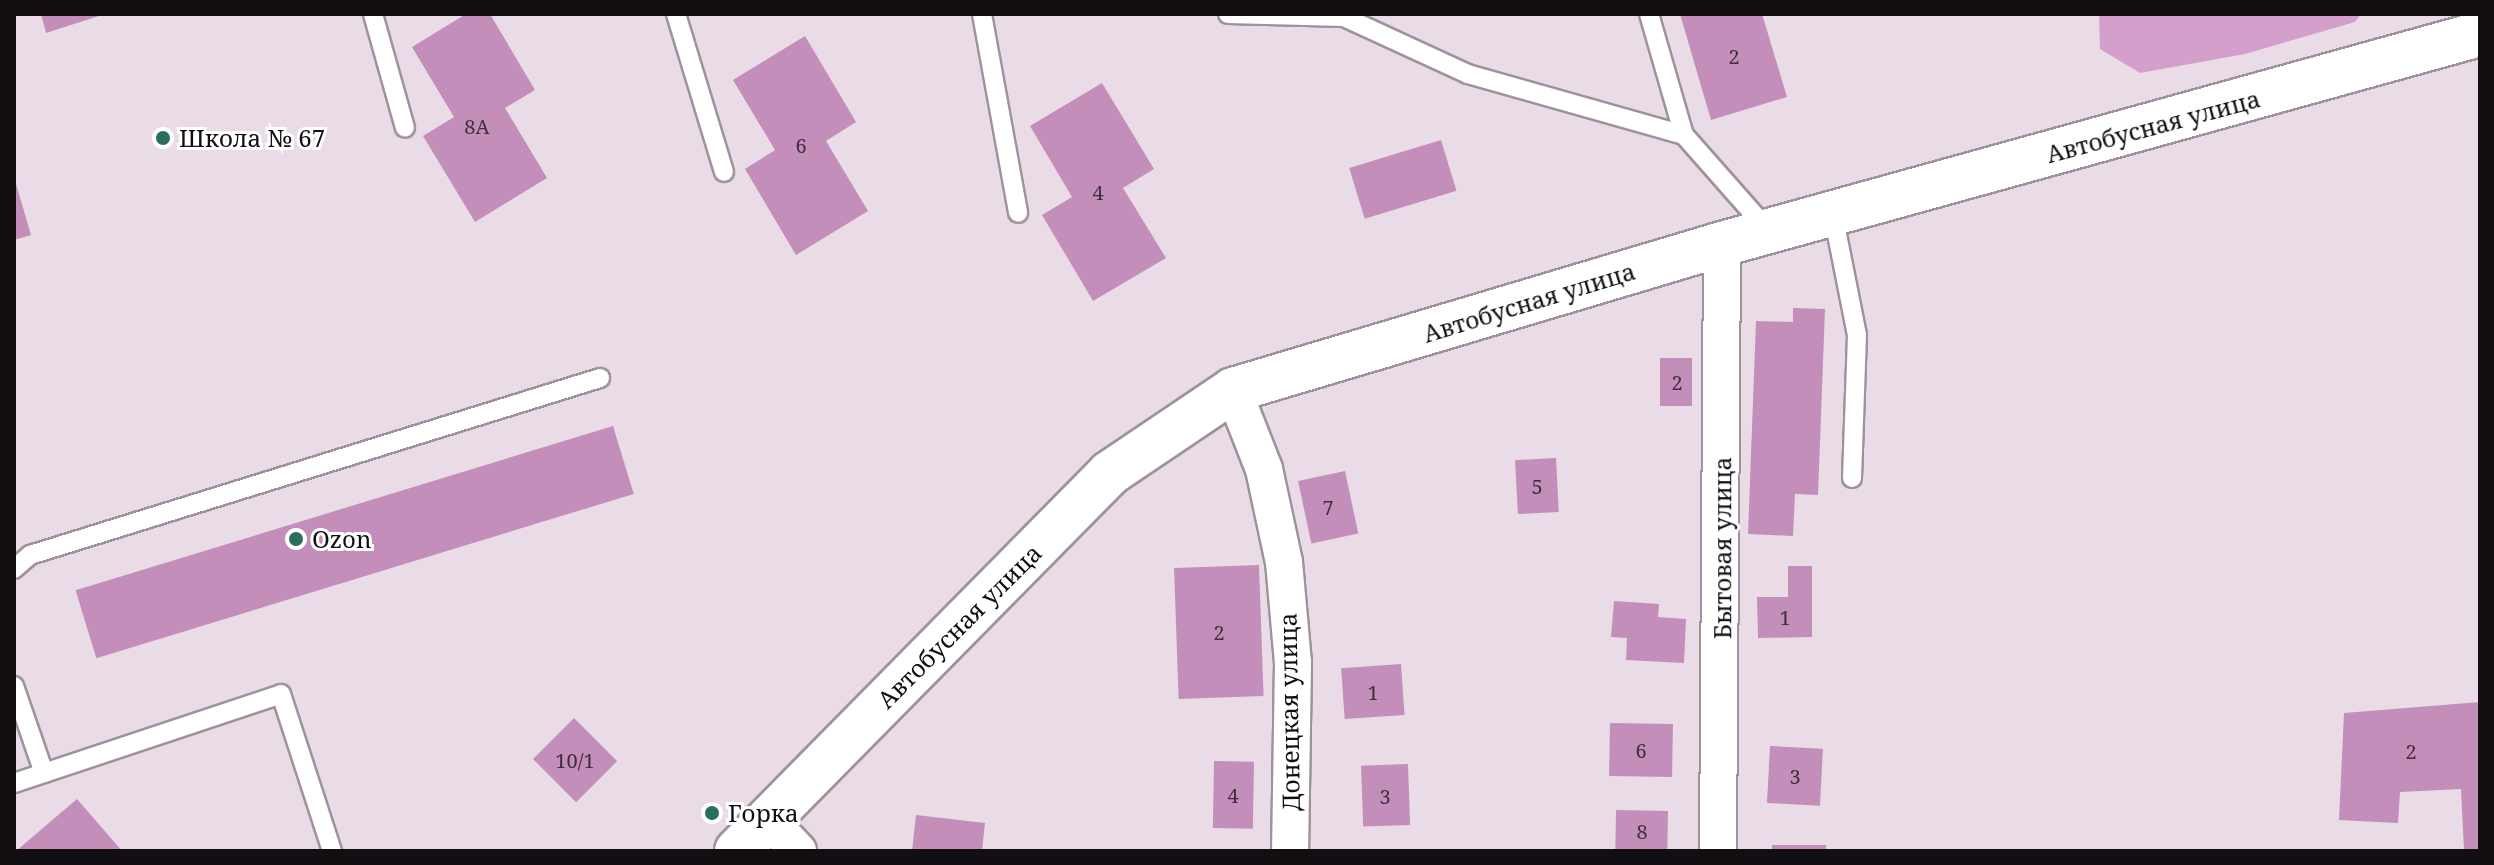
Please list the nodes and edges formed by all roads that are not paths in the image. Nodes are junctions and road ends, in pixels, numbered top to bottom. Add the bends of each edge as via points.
1 (373, 14) edge
2 (676, 14) edge
3 (982, 14) edge
4 (1228, 14) edge
5 (1649, 14) edge
6 (1343, 16) edge
7 (2477, 37) edge
8 (405, 128) dead end
9 (1684, 135) junction
10 (724, 172) dead end
11 (1018, 213) dead end
12 (1833, 214) junction
13 (1769, 231) junction
14 (1722, 244) junction
15 (600, 378) dead end
16 (1233, 390) junction
17 (1852, 478) dead end
18 (14, 569) edge
19 (14, 686) edge
20 (44, 773) junction
21 (14, 783) edge
22 (768, 819) junction
23 (332, 851) edge
24 (737, 851) edge
25 (798, 851) edge
26 (1290, 851) edge
27 (1718, 851) edge

1 - 8 lane
2 - 10 lane
3 - 11 lane
4 - 6 lane
5 - 9 lane
6 - 9 lane via 1468,74
7 - 12 street, Автобусная улица
9 - 13 lane
12 - 13 street, Автобусная улица
12 - 17 lane via 1857,335
13 - 14 street, Автобусная улица
14 - 16 street, Автобусная улица
14 - 27 street, Бытовая улица
15 - 18 lane via 30,555
16 - 22 street, Автобусная улица via 1110,473
16 - 26 street, Донецкая улица via 1264,469 1284,562 1293,663
19 - 20 lane
20 - 21 lane
20 - 23 lane via 281,694
22 - 24 street, Автобусная улица
22 - 25 street

